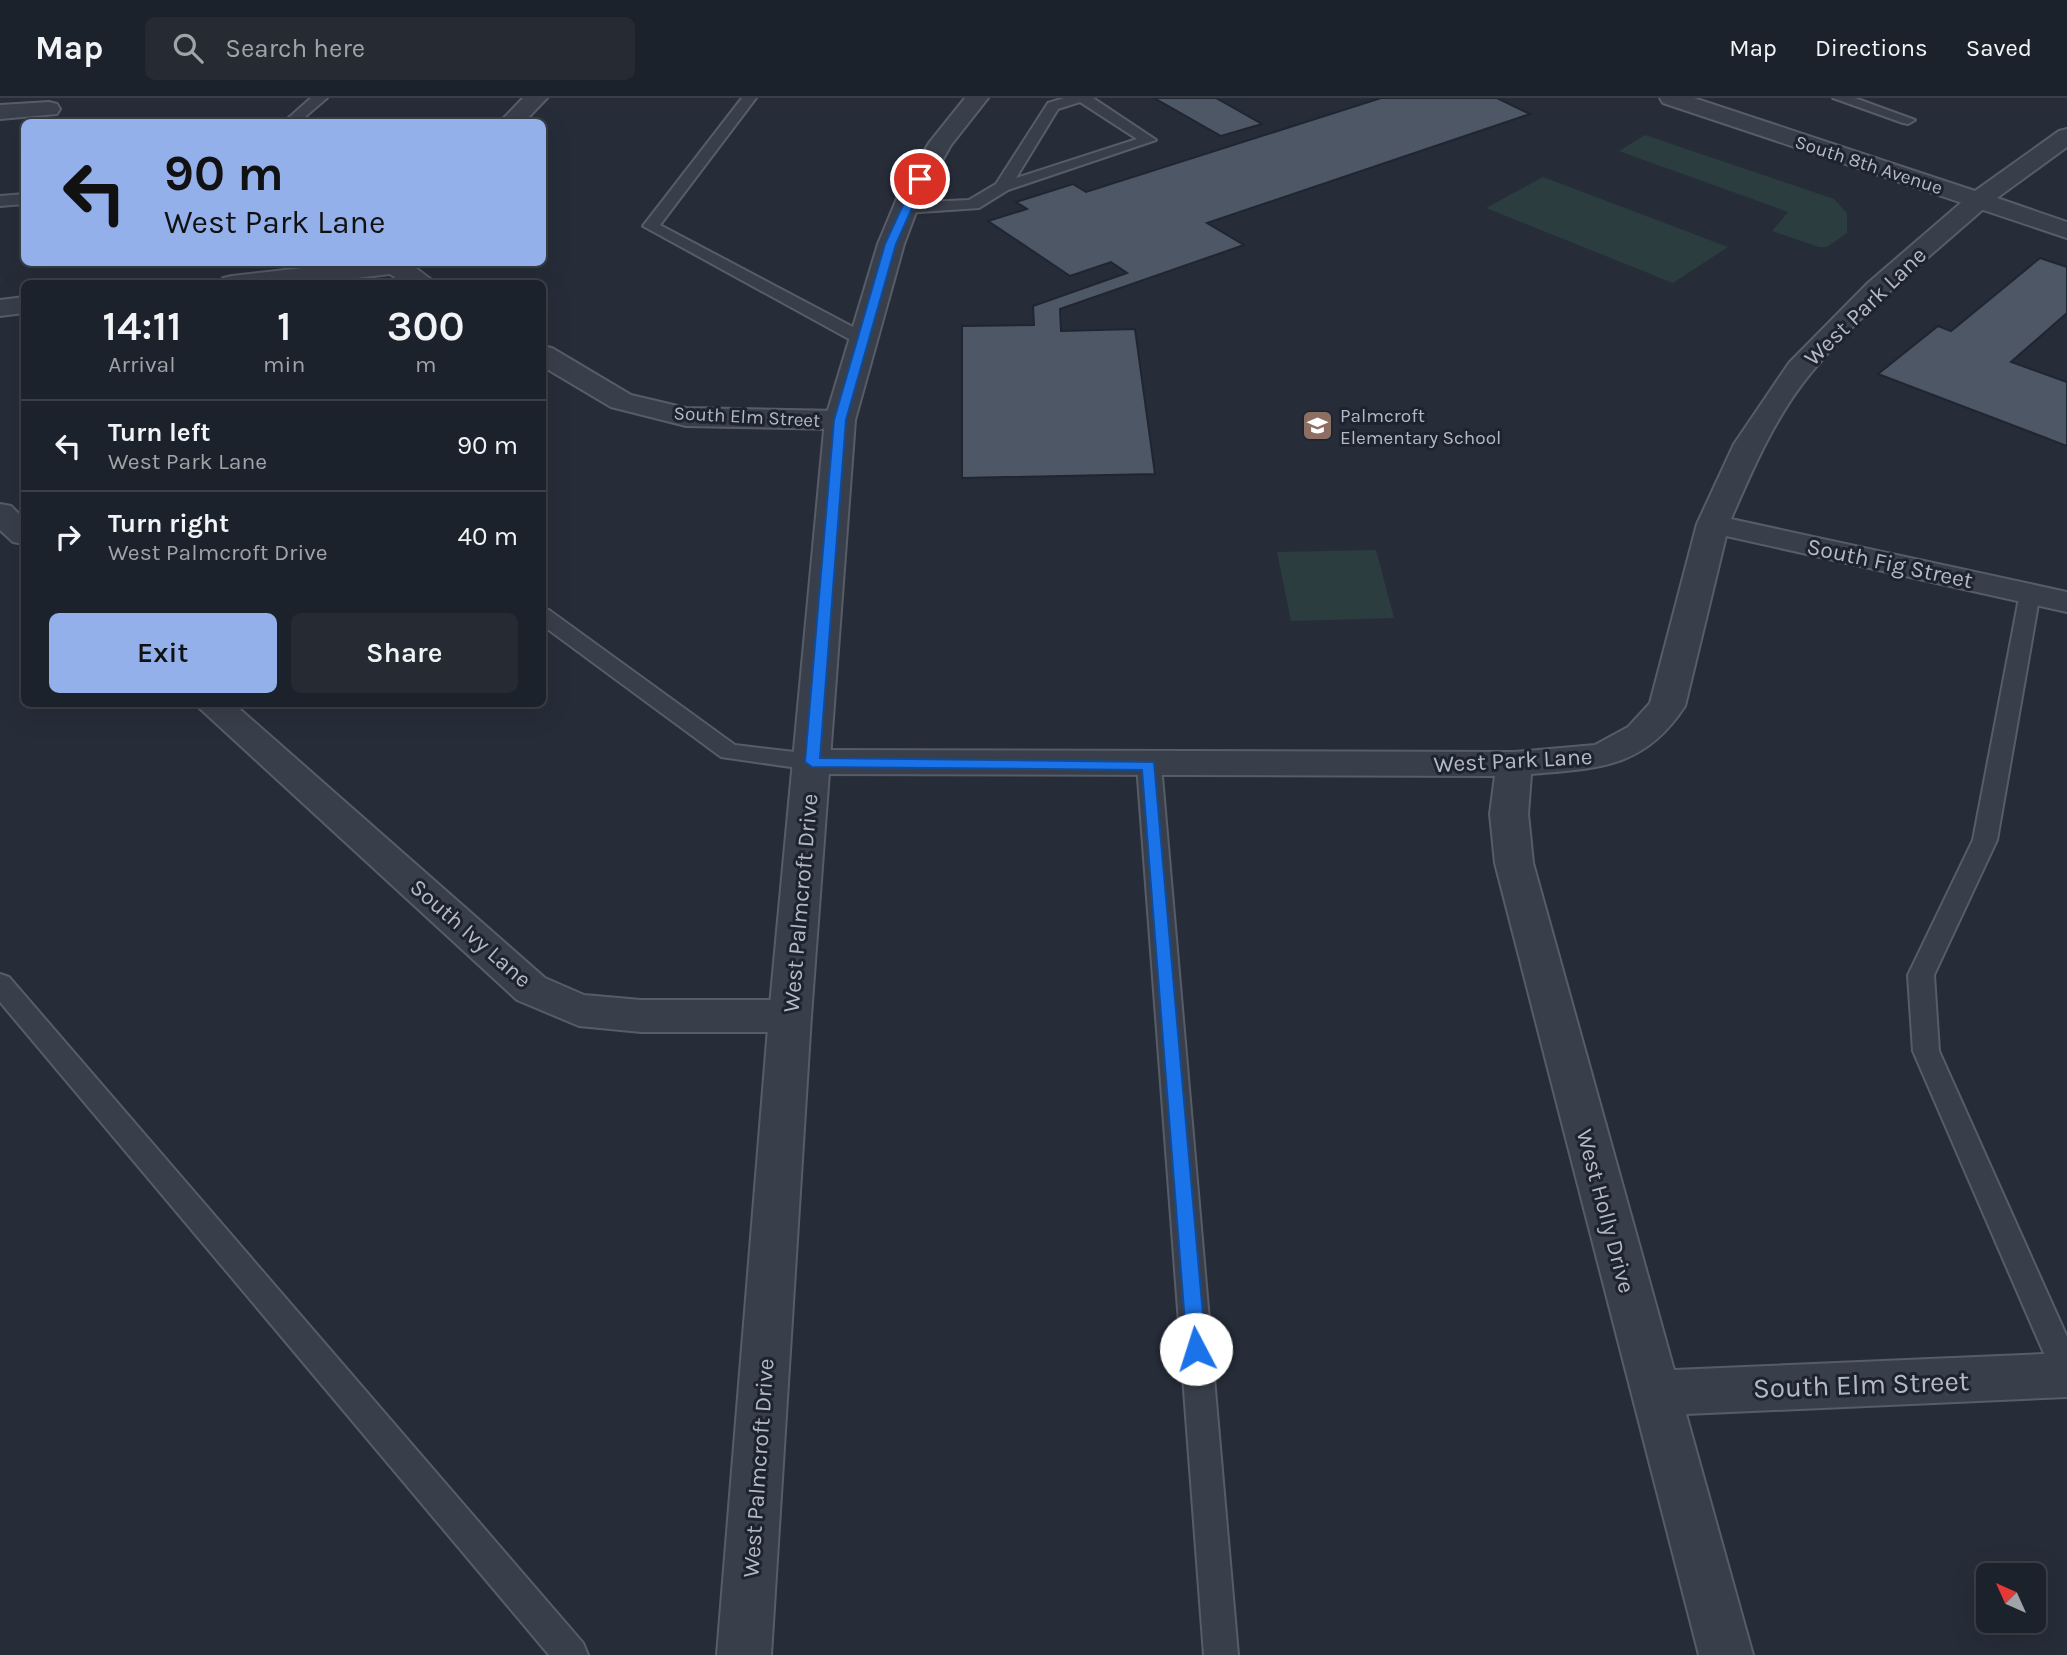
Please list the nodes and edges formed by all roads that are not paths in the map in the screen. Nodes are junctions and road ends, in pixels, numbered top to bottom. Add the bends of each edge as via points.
1 (320, 98) edge
2 (536, 98) edge
3 (749, 98) edge
4 (977, 98) edge
5 (1081, 98) edge
6 (1671, 98) edge
7 (1840, 98) edge
8 (49, 109) dead end
9 (0, 112) edge
10 (295, 119) edge
11 (514, 119) edge
12 (1908, 120) dead end
13 (2067, 136) edge
14 (1002, 187) junction
15 (21, 200) edge
16 (1979, 200) junction
17 (0, 201) edge
18 (906, 208) junction
19 (2067, 230) edge
20 (380, 266) edge
21 (399, 266) edge
22 (265, 280) edge
23 (418, 280) edge
24 (21, 305) edge
25 (0, 308) edge
26 (864, 340) junction
27 (546, 356) edge
28 (840, 420) junction
29 (0, 513) edge
30 (1713, 524) junction
31 (21, 532) edge
32 (2029, 593) junction
33 (2067, 602) edge
34 (546, 618) edge
35 (216, 707) edge
36 (812, 762) junction
37 (1514, 764) junction
38 (1149, 765) junction
39 (0, 984) edge
40 (790, 1016) junction
41 (2067, 1374) edge
42 (1654, 1393) junction
43 (571, 1655) edge
44 (744, 1655) edge
45 (1221, 1655) edge
46 (1726, 1655) edge

1 - 10 lane
2 - 11 street
3 - 26 lane via 651,226
4 - 18 street, West Palmcroft Drive via 941,143
5 - 14 lane via 1053,106
5 - 14 lane via 1149,139
6 - 16 street, South 8th Avenue
7 - 12 lane
8 - 9 street
13 - 16 street, West Park Lane
14 - 18 lane via 972,205
15 - 17 lane
16 - 19 street, South 8th Avenue
16 - 30 street, West Park Lane via 1877,289 1799,369 1749,443
18 - 26 street, West Palmcroft Drive
20 - 22 street
21 - 23 street
24 - 25 street
26 - 28 street, West Palmcroft Drive
27 - 28 street, South Elm Street via 621,401 686,417
28 - 36 street, West Palmcroft Drive
29 - 31 street
30 - 32 street, South Fig Street
30 - 37 street, West Park Lane via 1667,706 1641,735 1602,756
32 - 33 street, South Fig Street
32 - 41 lane via 1984,840 1922,975 1926,1051
34 - 36 lane via 729,752
35 - 40 street, South Ivy Lane via 531,989 579,1010 629,1015
36 - 38 street, West Park Lane
36 - 40 street, West Palmcroft Drive
37 - 38 street, West Park Lane
37 - 42 street, West Holly Drive via 1509,814 1514,863
38 - 45 lane
39 - 43 lane
40 - 44 street, West Palmcroft Drive
41 - 42 street, South Elm Street
42 - 46 street, West Holly Drive

